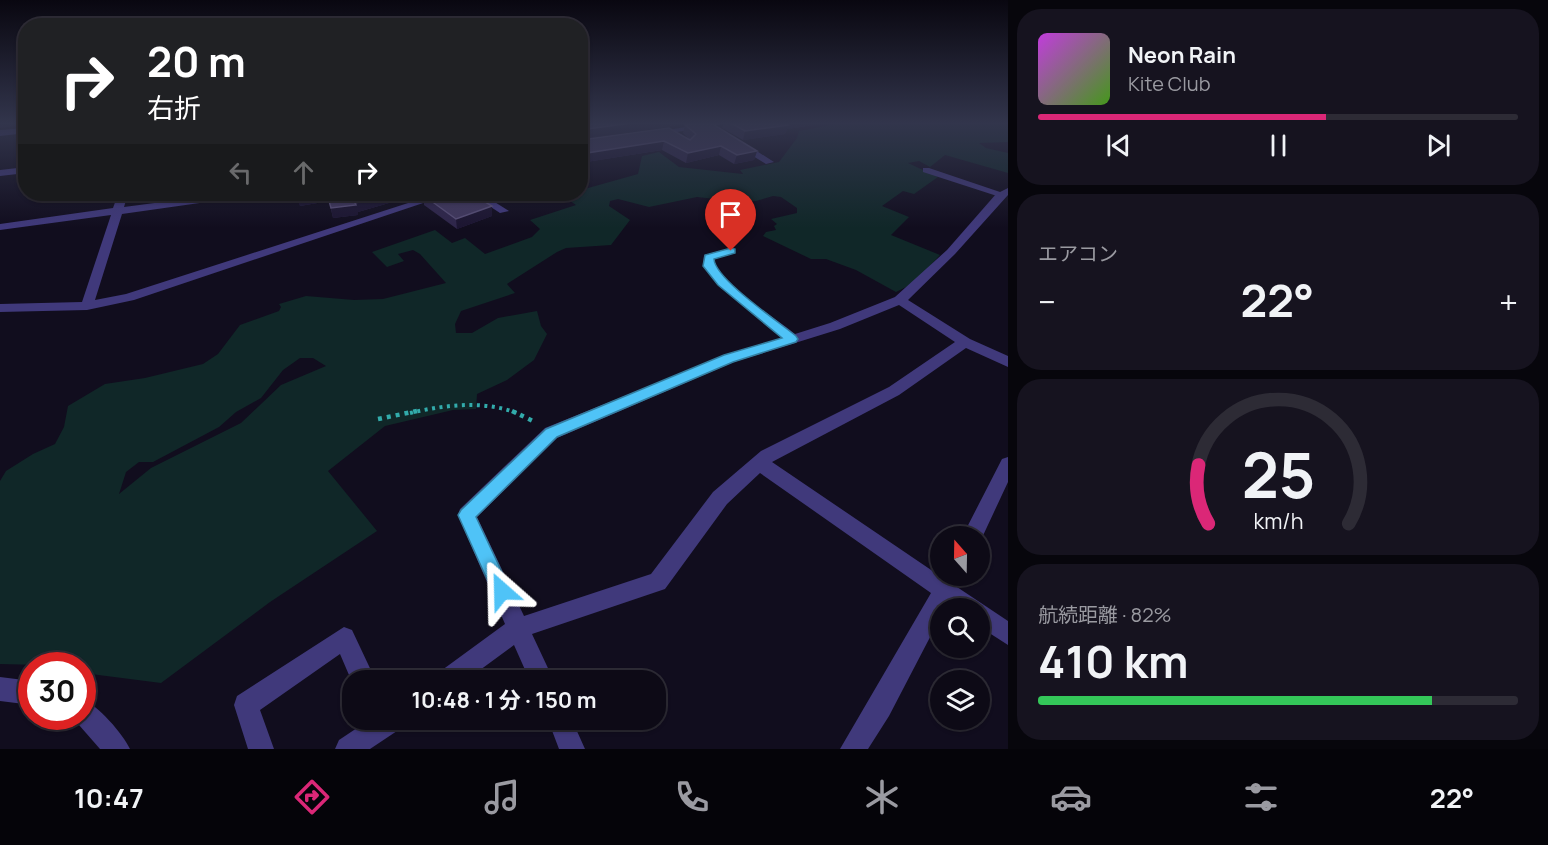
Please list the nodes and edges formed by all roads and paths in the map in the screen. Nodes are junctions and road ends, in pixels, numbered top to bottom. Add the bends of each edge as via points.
1 (762, 158) edge
2 (769, 162) dead end
3 (926, 170) dead end
4 (18, 171) edge
5 (0, 173) edge
6 (1004, 192) edge
7 (120, 201) edge
8 (193, 201) edge
9 (424, 201) edge
10 (488, 201) edge
11 (504, 211) dead end
12 (116, 212) junction
13 (0, 228) edge
14 (731, 251) dead end
15 (900, 300) junction
16 (87, 306) junction
17 (0, 308) edge
18 (792, 339) junction
19 (966, 342) junction
20 (1008, 362) edge
21 (378, 420) dead end
22 (551, 433) junction
23 (760, 463) junction
24 (1008, 464) edge
25 (977, 526) edge
26 (930, 571) edge
27 (947, 586) edge
28 (952, 586) edge
29 (962, 598) edge
30 (990, 621) edge
31 (519, 628) junction
32 (1008, 634) edge
33 (359, 670) edge
34 (461, 670) edge
35 (538, 670) edge
36 (0, 689) edge
37 (18, 691) edge
38 (96, 726) edge
39 (374, 730) edge
40 (564, 730) edge
41 (117, 749) edge
42 (261, 749) edge
43 (348, 749) edge
44 (572, 749) edge
45 (853, 749) edge

1 - 2 street
3 - 6 street
4 - 5 street
6 - 15 street via 928,276
7 - 12 street
8 - 12 street
9 - 16 street via 129,297
10 - 11 street
12 - 13 street
12 - 16 street
14 - 18 street via 708,257 709,266 722,282
15 - 18 street
15 - 19 street
16 - 17 street
18 - 22 street via 729,358
19 - 20 street
19 - 23 street via 894,391
21 - 22 path via 446,406 475,405 519,412
22 - 31 street via 467,515
23 - 26 street
23 - 31 street via 720,498 658,582
24 - 25 street
27 - 45 street
28 - 29 street
30 - 32 street
31 - 34 street
31 - 35 street
33 - 42 street via 344,638 246,705
36 - 37 street
38 - 41 street
39 - 43 street
40 - 44 street

